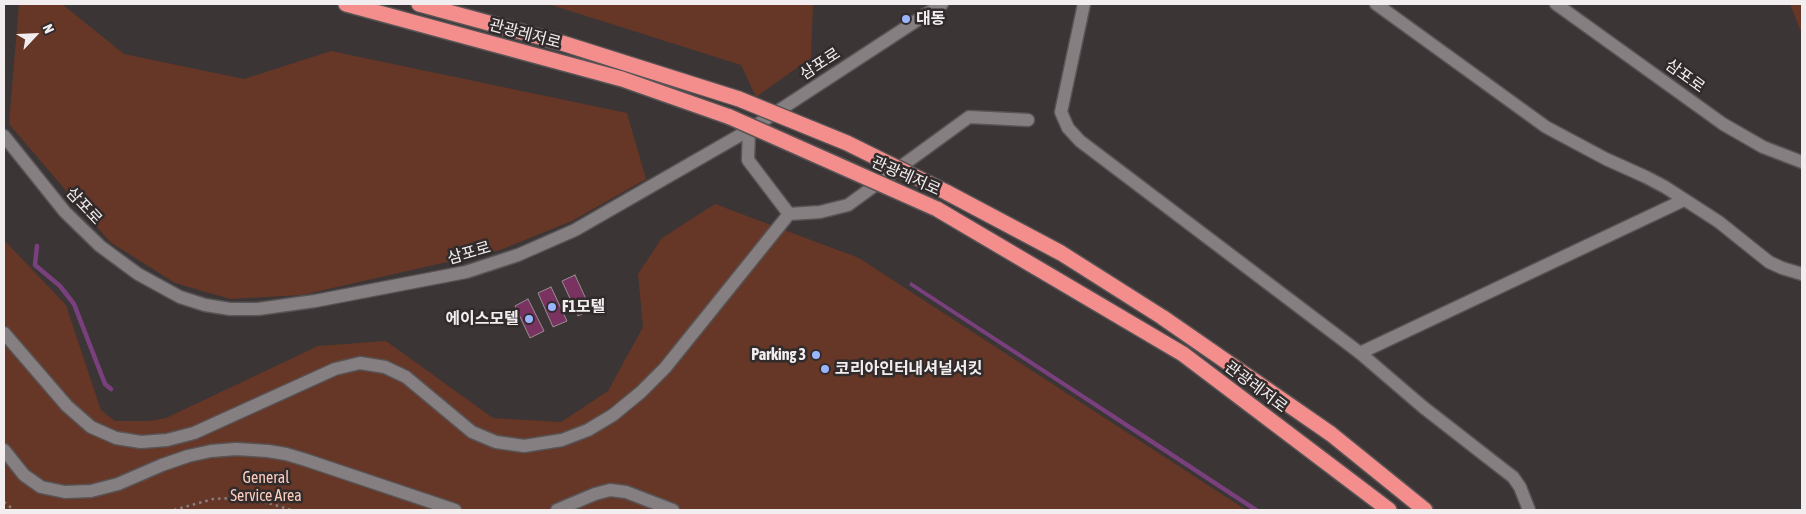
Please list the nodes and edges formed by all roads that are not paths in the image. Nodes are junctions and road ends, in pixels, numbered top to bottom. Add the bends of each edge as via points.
1 (346, 4) edge
2 (419, 4) edge
3 (941, 4) edge
4 (1084, 4) edge
5 (1376, 4) edge
6 (1556, 4) edge
7 (1028, 120) dead end
8 (750, 130) junction
9 (4, 136) edge
10 (1802, 162) edge
11 (1684, 200) junction
12 (789, 214) junction
13 (1802, 274) edge
14 (4, 333) edge
15 (1360, 353) junction
16 (4, 450) edge
17 (455, 510) edge
18 (557, 510) edge
19 (673, 510) edge
20 (1389, 510) edge
21 (1425, 510) edge
22 (1529, 510) edge

1 - 20 highway, 관광레저로, bridge via 622,79 730,117 937,209 1184,354
2 - 21 highway, 관광레저로, bridge via 562,43 739,98 847,143 946,192 1061,253 1162,317 1331,434
3 - 8 street, 삼포로
4 - 15 street via 1061,112 1068,128 1080,141
5 - 11 street via 1546,127 1646,177
6 - 10 street, 삼포로 via 1723,124 1763,147
7 - 12 street via 970,117 848,205 820,212
8 - 9 street, 삼포로 via 584,225 518,255 466,272 380,290 315,302 230,309 180,297 138,274 100,246 65,212
8 - 12 street via 748,160
11 - 13 street via 1719,222 1769,262
11 - 15 street
12 - 14 street via 642,392 588,430 562,440 524,446 496,442 472,432 406,377 385,367 360,363 335,369 194,433 142,442 116,438 91,427 67,406
15 - 22 street via 1409,396 1513,477
16 - 17 street via 24,475 41,486 65,492 91,491 118,484 162,465 211,451 268,451 306,460
18 - 19 street via 610,490 626,492

